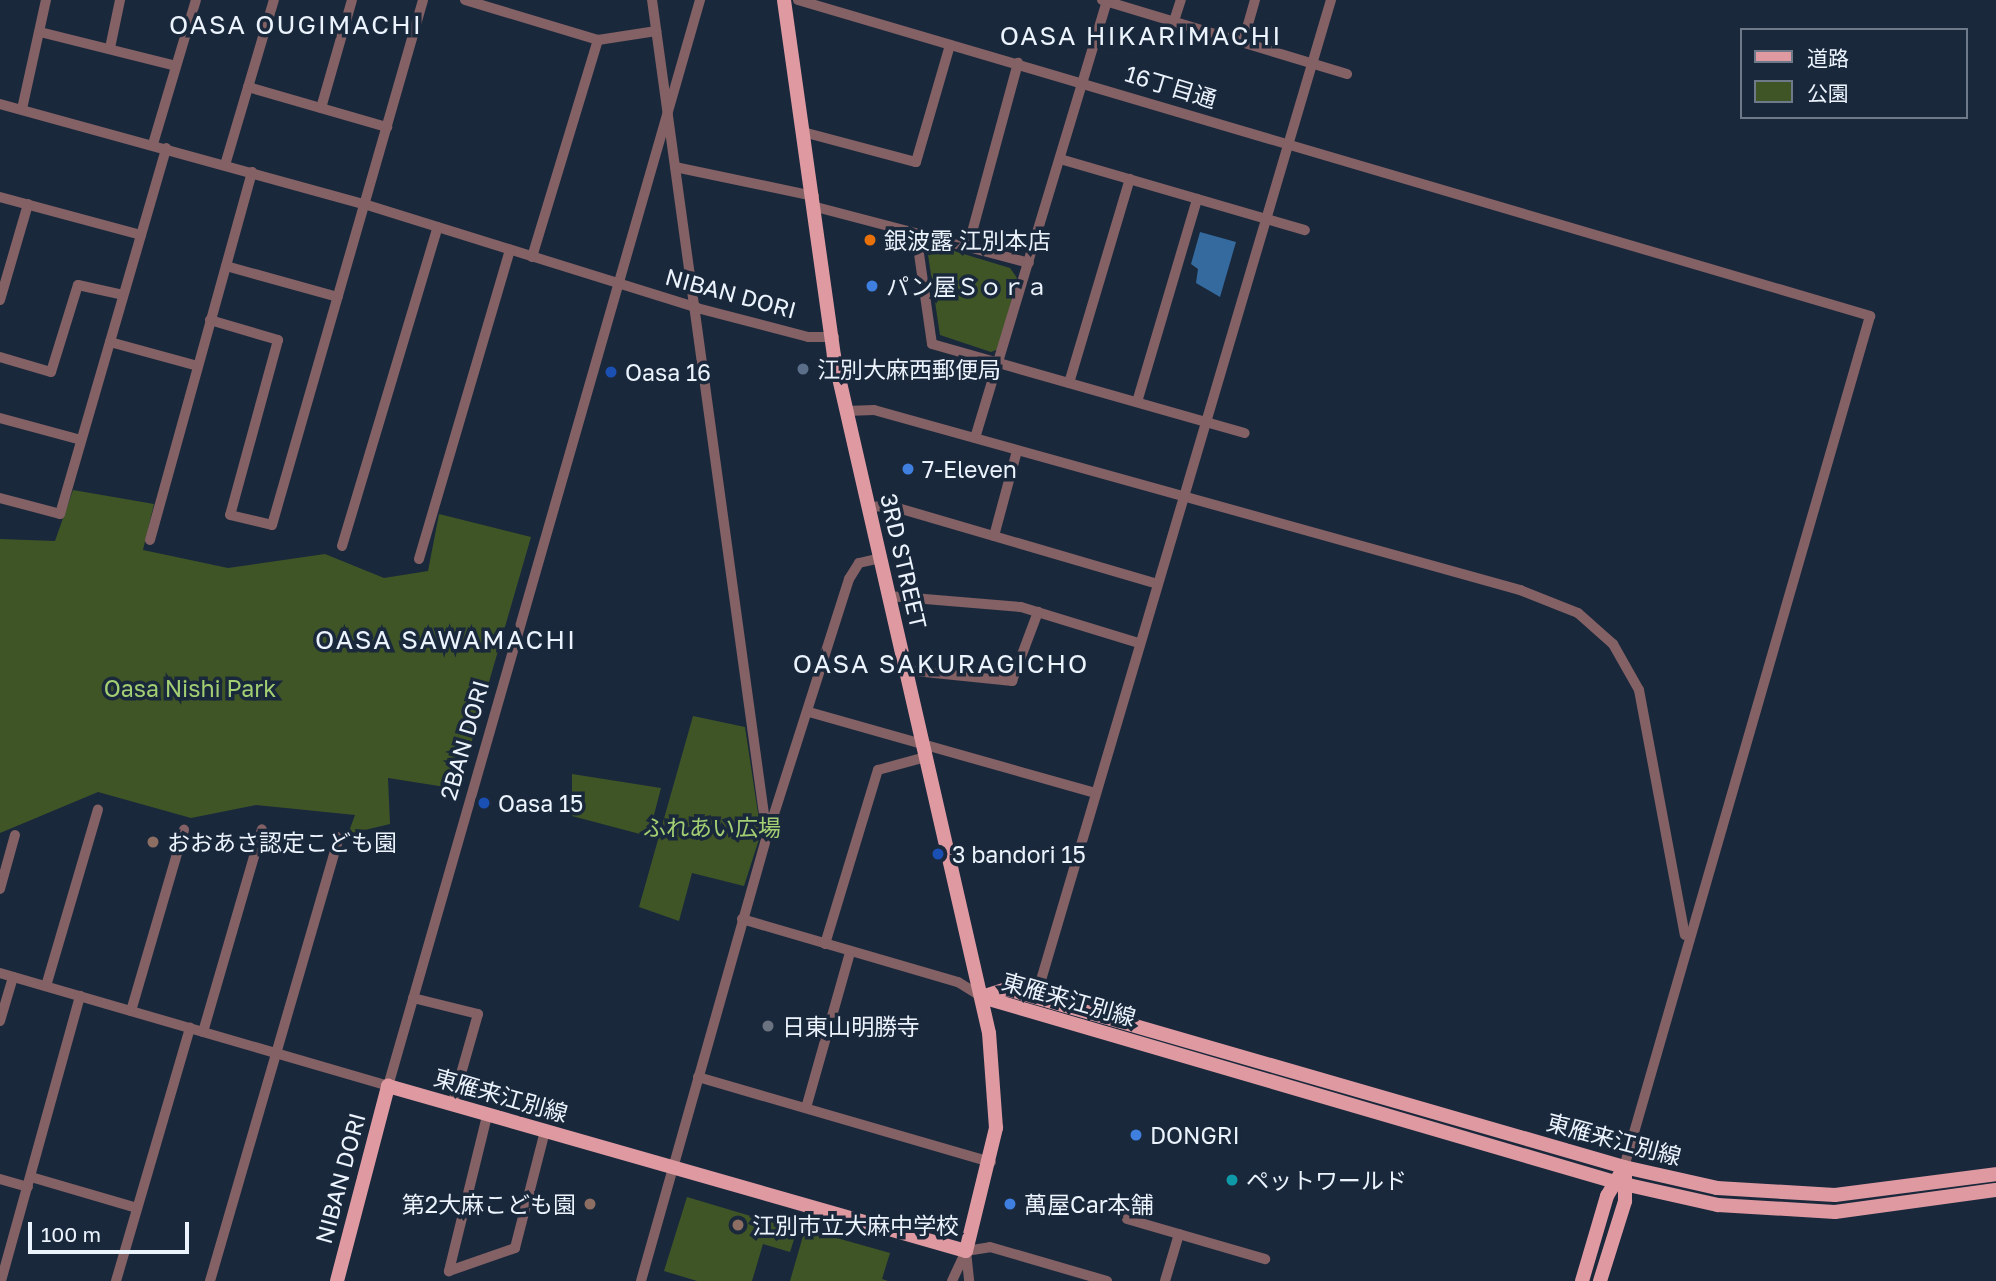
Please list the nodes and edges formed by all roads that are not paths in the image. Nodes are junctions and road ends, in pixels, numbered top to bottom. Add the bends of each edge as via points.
1 (46, 0) edge
2 (120, 0) edge
3 (196, 0) edge
4 (274, 0) edge
5 (352, 0) edge
6 (423, 0) edge
7 (465, 0) edge
8 (652, 0) edge
9 (700, 0) edge
10 (784, 0) edge
11 (798, 0) edge
12 (1105, 0) edge
13 (1181, 0) edge
14 (1255, 0) edge
15 (1331, 0) edge
16 (1174, 22) junction
17 (656, 31) junction
18 (40, 32) junction
19 (598, 40) junction
20 (1243, 42) junction
21 (950, 45) junction
22 (110, 48) junction
23 (1312, 63) junction
24 (1018, 64) junction
25 (176, 66) junction
26 (1347, 74) dead end
27 (1083, 82) junction
28 (248, 87) junction
29 (0, 104) edge
30 (321, 108) junction
31 (22, 109) junction
32 (667, 114) junction
33 (387, 127) junction
34 (803, 132) junction
35 (1289, 143) junction
36 (153, 144) junction
37 (166, 148) junction
38 (1060, 159) junction
39 (226, 165) junction
40 (675, 167) junction
41 (251, 172) junction
42 (1130, 179) junction
43 (0, 197) edge
44 (1197, 199) junction
45 (815, 201) junction
46 (28, 204) junction
47 (364, 204) junction
48 (1267, 219) junction
49 (438, 227) junction
50 (1305, 230) dead end
51 (916, 233) junction
52 (141, 235) junction
53 (968, 247) junction
54 (510, 250) junction
55 (532, 257) junction
56 (1029, 263) junction
57 (226, 266) junction
58 (617, 285) junction
59 (123, 295) junction
60 (338, 297) junction
61 (0, 300) edge
62 (697, 308) junction
63 (211, 320) junction
64 (834, 337) junction
65 (110, 342) junction
66 (0, 357) edge
67 (198, 366) junction
68 (998, 366) junction
69 (1069, 383) junction
70 (1137, 402) junction
71 (846, 411) junction
72 (0, 418) edge
73 (1208, 422) junction
74 (1245, 433) dead end
75 (975, 438) junction
76 (81, 440) junction
77 (1017, 451) junction
78 (0, 498) edge
79 (1186, 498) junction
80 (869, 507) junction
81 (994, 536) junction
82 (150, 540) dead end
83 (342, 546) dead end
84 (880, 558) junction
85 (419, 559) dead end
86 (1157, 583) junction
87 (888, 596) junction
88 (1038, 612) junction
89 (1139, 643) junction
90 (905, 670) junction
91 (809, 712) junction
92 (924, 749) junction
93 (1096, 793) junction
94 (98, 809) dead end
95 (262, 829) dead end
96 (184, 830) dead end
97 (767, 836) junction
98 (339, 837) dead end
99 (0, 840) edge
100 (0, 888) edge
101 (742, 919) junction
102 (825, 944) junction
103 (850, 953) junction
104 (1683, 956) junction
105 (0, 973) edge
106 (13, 977) junction
107 (46, 986) junction
108 (80, 996) junction
109 (982, 997) junction
110 (1036, 997) junction
111 (413, 998) junction
112 (131, 1011) junction
113 (0, 1021) edge
114 (190, 1028) junction
115 (203, 1032) junction
116 (276, 1053) junction
117 (698, 1077) junction
118 (388, 1086) junction
119 (452, 1105) junction
120 (806, 1108) junction
121 (487, 1116) junction
122 (545, 1131) junction
123 (991, 1162) junction
124 (1624, 1167) junction
125 (671, 1168) junction
126 (1996, 1174) edge
127 (0, 1179) edge
128 (30, 1182) junction
129 (1620, 1183) junction
130 (1996, 1190) edge
131 (137, 1208) junction
132 (1126, 1219) dead end
133 (1179, 1234) junction
134 (966, 1251) junction
135 (1265, 1259) dead end
136 (1, 1281) edge
137 (116, 1281) edge
138 (210, 1281) edge
139 (337, 1281) edge
140 (641, 1281) edge
141 (952, 1281) edge
142 (969, 1281) edge
143 (1107, 1281) edge
144 (1165, 1281) edge
145 (1582, 1281) edge
146 (1600, 1281) edge

1 - 18 street
2 - 22 street
3 - 25 street
4 - 28 street
5 - 30 street
6 - 33 street
7 - 19 street
8 - 17 street
9 - 32 street, 2BAN DORI
10 - 34 main road, 3RD STREET
11 - 21 street, 16丁目通
12 - 16 street
12 - 27 street
13 - 16 street
14 - 20 street
15 - 23 street
16 - 20 street
17 - 19 street
17 - 32 street
18 - 22 street
18 - 31 street
19 - 55 street
20 - 23 street
21 - 24 street, 16丁目通
21 - 34 street via 916,162
22 - 25 street
23 - 26 street
23 - 35 street
24 - 27 street, 16丁目通
24 - 53 street
25 - 36 street
27 - 35 street, 16丁目通
27 - 38 street
28 - 30 street
28 - 39 street
29 - 31 street, NIBAN DORI
30 - 33 street
31 - 36 street, NIBAN DORI
32 - 40 street
32 - 58 street, 2BAN DORI
33 - 47 street
34 - 45 main road, 3RD STREET
35 - 48 street
35 - 104 street, 16丁目通 via 1870,316
36 - 37 street, NIBAN DORI
37 - 39 street, NIBAN DORI
37 - 52 street
38 - 42 street
38 - 56 street
39 - 41 street, NIBAN DORI
40 - 45 street
40 - 62 street
41 - 47 street, NIBAN DORI
41 - 57 street
42 - 44 street
42 - 69 street
43 - 46 street
44 - 48 street
44 - 70 street
45 - 51 street
45 - 64 main road, 3RD STREET
46 - 52 street
46 - 61 street
47 - 49 street, NIBAN DORI
47 - 60 street
48 - 50 street
48 - 73 street
49 - 54 street, NIBAN DORI
49 - 83 street
51 - 53 street
51 - 68 street via 932,344
52 - 59 street
53 - 56 street
54 - 55 street, NIBAN DORI
54 - 85 street
55 - 58 street, NIBAN DORI
56 - 68 street
57 - 60 street
57 - 63 street
58 - 62 street, NIBAN DORI
58 - 111 street, 2BAN DORI
59 - 65 street
59 - 66 street via 78,285 51,372
60 - 63 street via 272,525 230,515 278,340
62 - 64 street, NIBAN DORI via 808,337
62 - 97 street
63 - 67 street
64 - 71 main road, 3RD STREET
65 - 67 street
65 - 76 street
67 - 82 street
68 - 69 street
68 - 75 street
69 - 70 street
70 - 73 street
71 - 75 street via 874,410
71 - 80 main road, 3RD STREET
72 - 76 street
73 - 74 street
73 - 79 street
75 - 77 street
76 - 78 street via 60,514
77 - 79 street
77 - 81 street
79 - 86 street
79 - 104 street via 1550,600 1602,633 1639,690 1685,914
80 - 81 street via 891,506
80 - 84 main road, 3RD STREET
81 - 86 street
84 - 87 main road, 3RD STREET
84 - 91 street via 859,563 849,579
86 - 89 street
87 - 88 street
87 - 90 main road, 3RD STREET
88 - 89 street
88 - 90 street via 1012,681
89 - 93 street
90 - 92 main road, 3RD STREET
91 - 92 street
91 - 97 street
92 - 93 street
92 - 102 street via 878,770
92 - 109 main road, 3RD STREET
93 - 110 street
94 - 107 street
95 - 115 street
96 - 112 street
97 - 101 street
98 - 116 street
99 - 100 street via 13,839
101 - 102 street
101 - 117 street
102 - 103 street
103 - 109 street via 958,982
103 - 120 street
104 - 124 street
105 - 106 street
106 - 107 street
106 - 113 street
107 - 108 street
108 - 112 street
108 - 128 street
109 - 110 main road, 東雁来江別線 via 1007,989
109 - 123 main road, 3RD STREET via 997,1088
109 - 129 main road, 東雁来江別線
110 - 124 main road, 東雁来江別線
111 - 118 street, 2BAN DORI
111 - 119 street via 478,1014
112 - 114 street
114 - 115 street
114 - 131 street
115 - 116 street
116 - 118 street
116 - 138 street
117 - 120 street
117 - 125 street
118 - 119 main road, 東雁来江別線
118 - 139 main road, NIBAN DORI
119 - 121 main road, 東雁来江別線
120 - 123 street
121 - 122 main road, 東雁来江別線
121 - 122 street via 449,1271 515,1248
122 - 125 main road, 東雁来江別線
123 - 134 main road, 3RD STREET
124 - 126 main road, 東雁来江別線 via 1717,1188 1805,1195
124 - 129 main road
125 - 134 main road, 東雁来江別線
125 - 140 street
127 - 128 street
128 - 131 street
128 - 136 street
129 - 130 main road, 東雁来江別線 via 1718,1205 1805,1212
129 - 145 main road
129 - 146 main road
131 - 137 street
132 - 133 street
133 - 135 street
133 - 144 street
134 - 141 street, 3RD STREET
134 - 142 street, 3RD STREET
134 - 143 street via 990,1247

